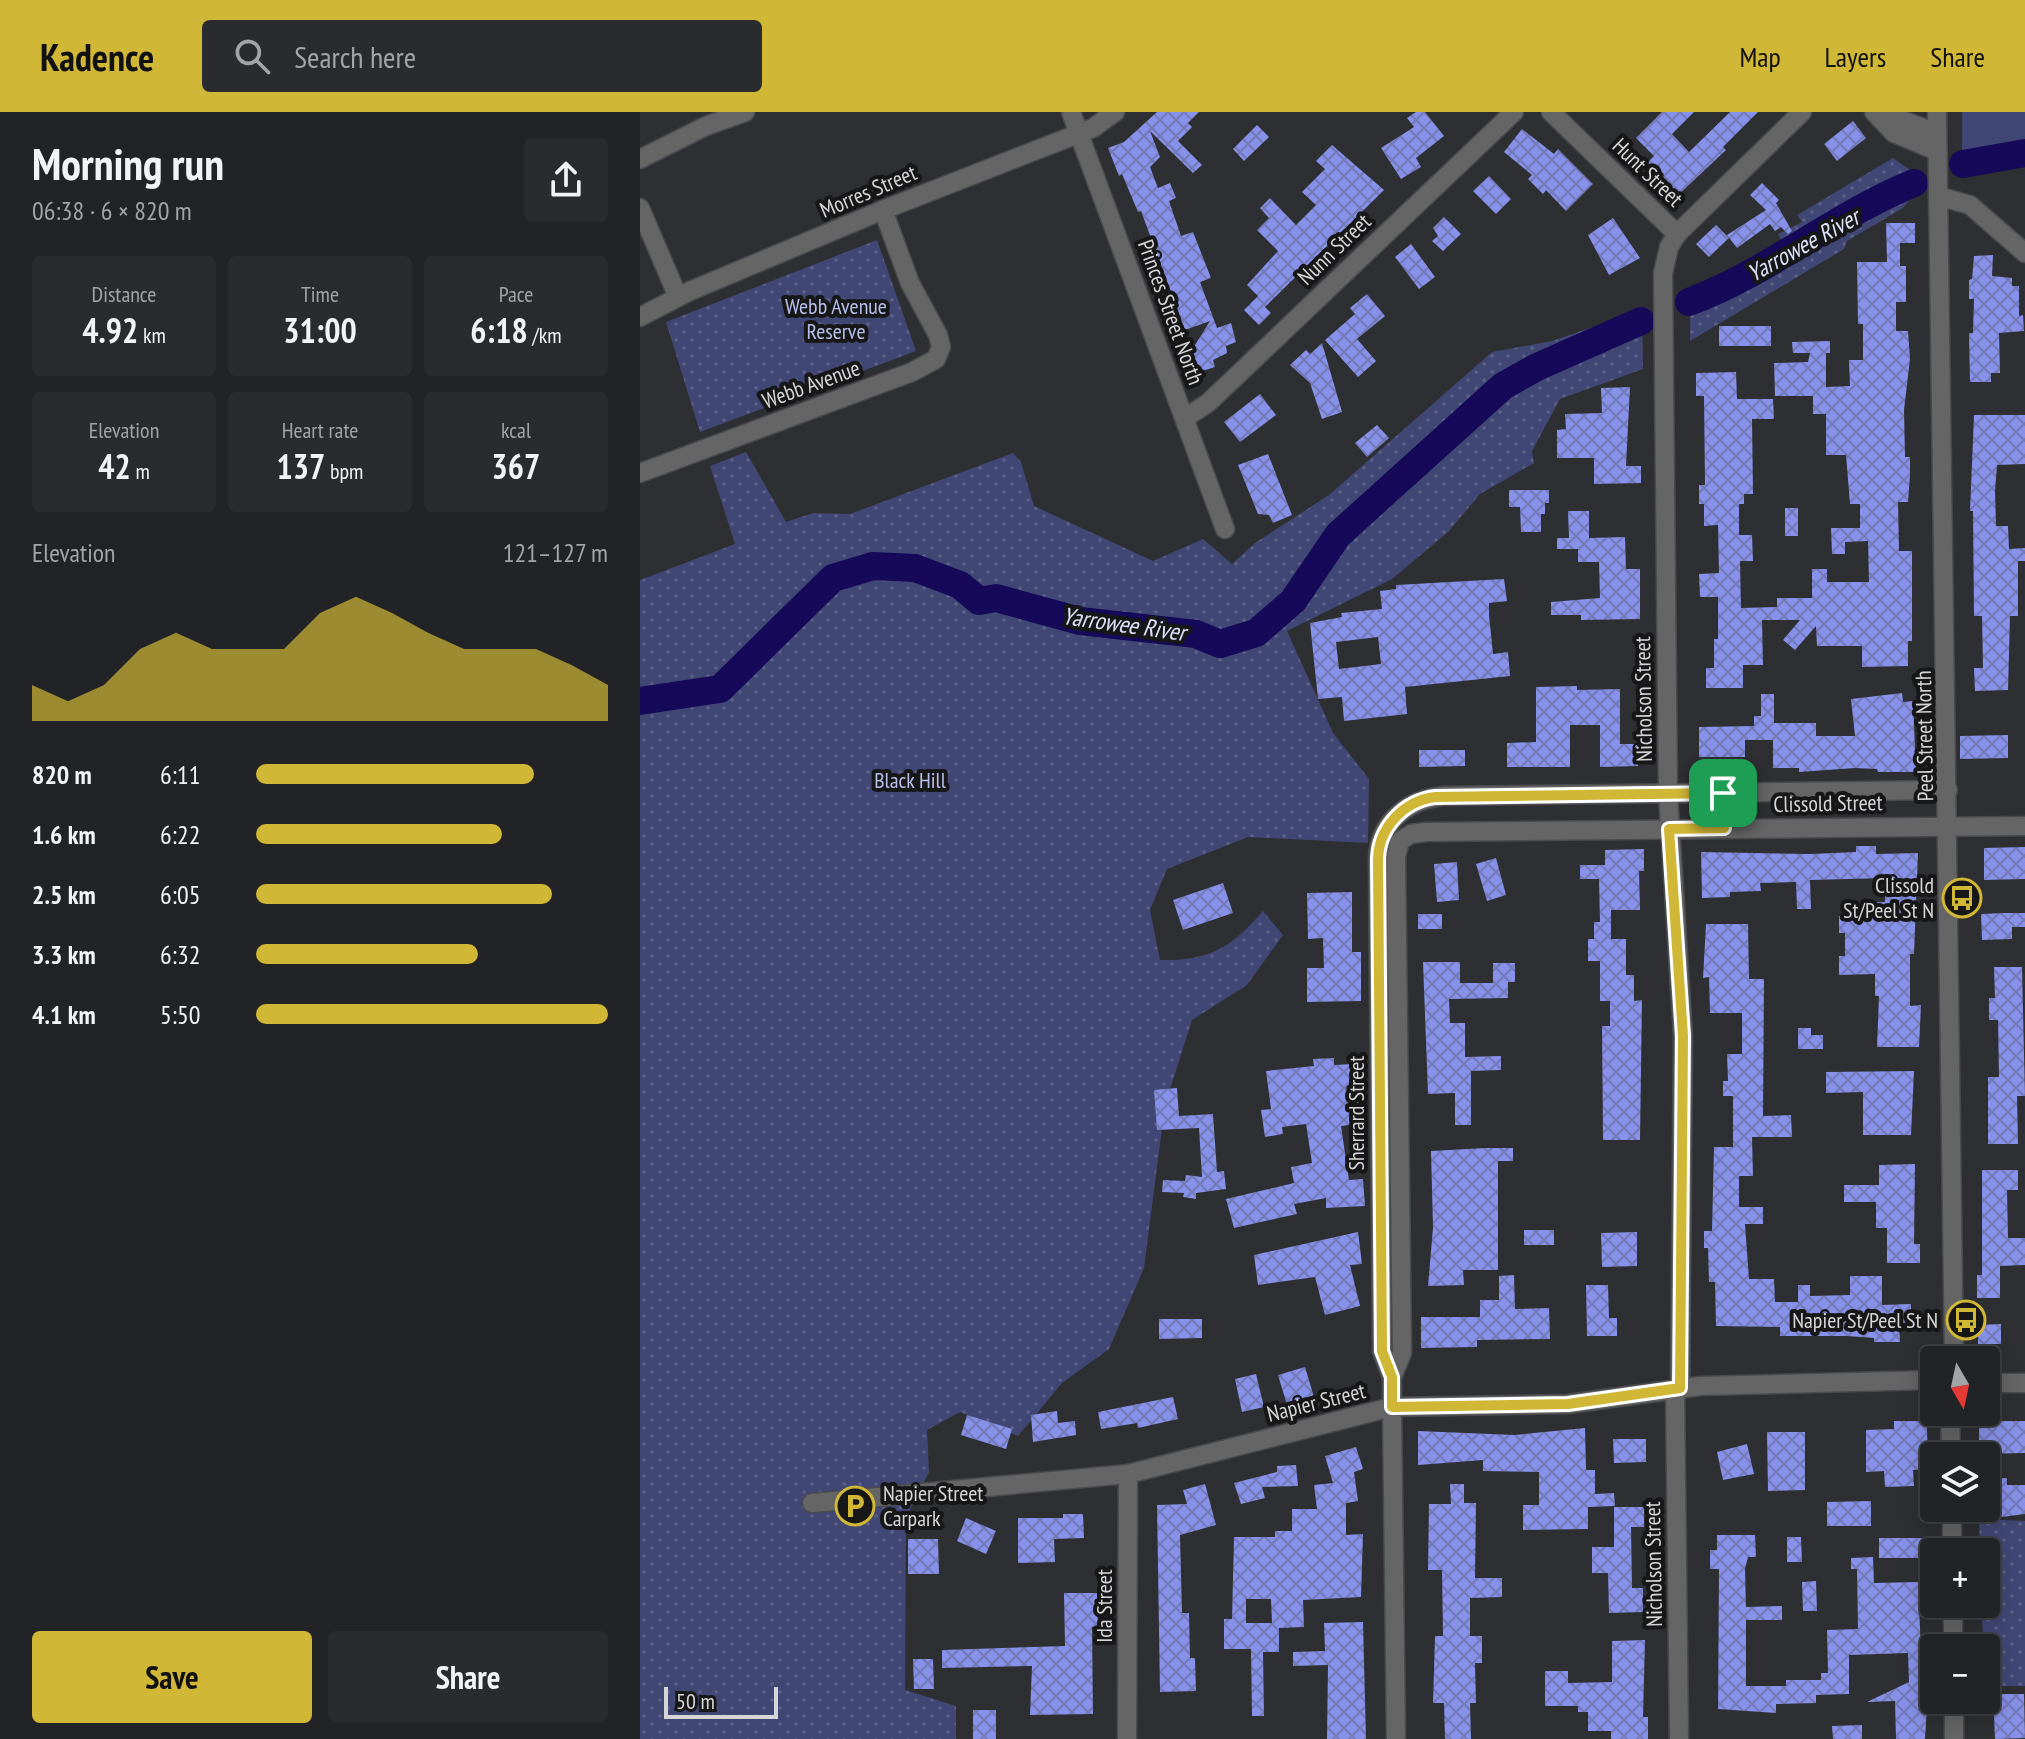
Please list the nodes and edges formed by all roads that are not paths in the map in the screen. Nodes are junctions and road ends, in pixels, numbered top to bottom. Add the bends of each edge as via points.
1 (745, 112) edge
2 (1071, 112) edge
3 (1115, 112) edge
4 (1514, 112) edge
5 (1551, 112) edge
6 (1802, 112) edge
7 (1877, 112) edge
8 (1937, 112) edge
9 (1079, 133) junction
10 (1937, 149) junction
11 (640, 159) edge
12 (1938, 190) junction
13 (640, 208) edge
14 (883, 210) junction
15 (1677, 234) junction
16 (2025, 253) edge
17 (678, 297) junction
18 (640, 317) edge
19 (1185, 418) junction
20 (640, 473) edge
21 (1225, 529) dead end
22 (1948, 790) junction
23 (1723, 793) junction
24 (1609, 794) junction
25 (1668, 794) junction
26 (1421, 799) junction
27 (1949, 826) junction
28 (2025, 826) edge
29 (1724, 828) junction
30 (1611, 829) junction
31 (1669, 829) junction
32 (1426, 832) junction
33 (1388, 847) junction
34 (1954, 1346) edge
35 (1920, 1381) edge
36 (2000, 1383) edge
37 (2025, 1383) edge
38 (1677, 1388) junction
39 (1392, 1407) junction
40 (1128, 1474) junction
41 (812, 1503) dead end
42 (1954, 1714) edge
43 (1127, 1739) edge
44 (1396, 1739) edge
45 (1679, 1739) edge
46 (1954, 1739) edge

1 - 11 street
2 - 9 street, Princes Street North
3 - 9 street, Morres Street
4 - 19 street, Nunn Street via 1208,403
5 - 15 street, Hunt Street
6 - 15 street, Nicholson Street
7 - 10 street
8 - 10 street, Peel Street North
9 - 14 street, Morres Street
9 - 19 street, Princes Street North
10 - 12 street, Peel Street North
12 - 16 street via 1970,205
12 - 22 street, Peel Street North
13 - 17 street
14 - 17 street, Morres Street
14 - 20 street, Webb Avenue via 910,283 938,335 936,359
15 - 25 street, Nicholson Street via 1664,264 1662,301
17 - 18 street, Morres Street
19 - 21 street, Princes Street North
22 - 23 street, Clissold Street
22 - 27 street, Peel Street North
23 - 25 street, Clissold Street
23 - 29 street via 1719,811
24 - 25 street, Clissold Street
24 - 26 street, Clissold Street
24 - 30 street via 1615,812
25 - 31 street, Nicholson Street
26 - 32 street
26 - 33 street via 1392,821
27 - 28 street, Clissold Street
27 - 29 street, Clissold Street
27 - 34 street, Peel Street North
29 - 31 street, Clissold Street
30 - 31 street, Clissold Street
30 - 32 street, Clissold Street
31 - 38 street, Nicholson Street via 1683,1036
32 - 33 street, Clissold Street via 1406,835
33 - 39 street, Sherrard Street via 1402,1353 1392,1377
35 - 38 street, Napier Street
36 - 37 street
38 - 39 street, Napier Street via 1568,1404
38 - 45 street, Nicholson Street
39 - 40 street, Napier Street
39 - 44 street, Sherrard Street
40 - 41 street, Napier Street
40 - 43 street, Ida Street
42 - 46 street

